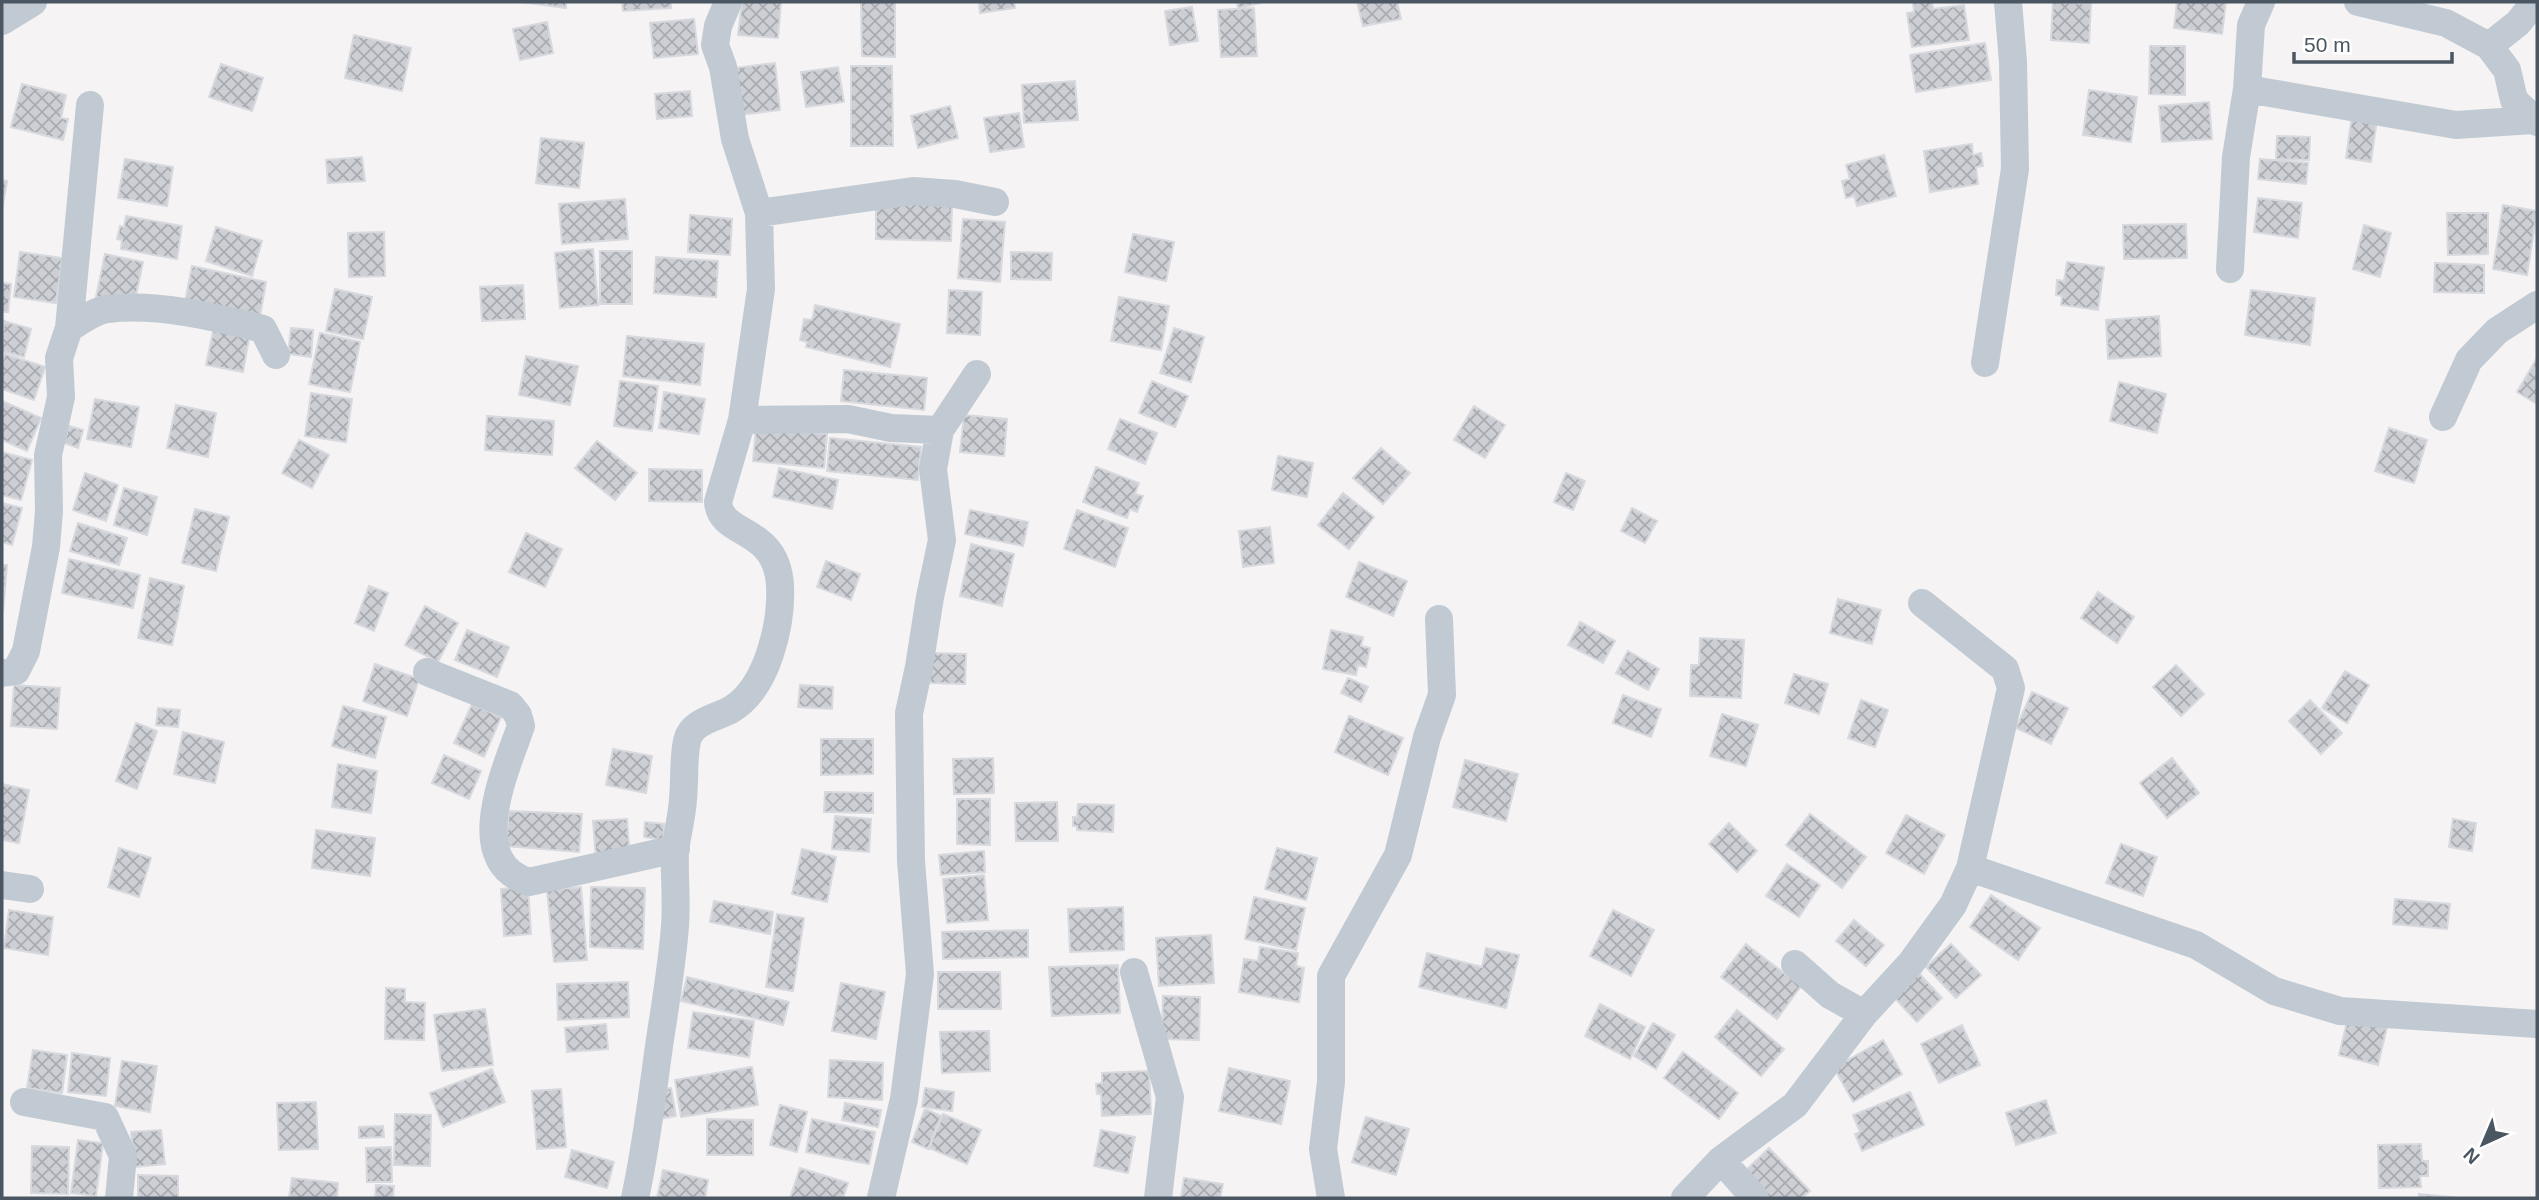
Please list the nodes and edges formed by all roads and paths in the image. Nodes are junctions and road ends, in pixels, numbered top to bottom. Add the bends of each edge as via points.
1 (33, 2) edge
2 (728, 2) edge
3 (2008, 2) edge
4 (2261, 2) edge
5 (2358, 2) edge
6 (2535, 2) edge
7 (2, 20) edge
8 (2489, 46) junction
9 (2246, 89) junction
10 (90, 105) dead end
11 (2535, 121) edge
12 (995, 202) dead end
13 (759, 213) junction
14 (2231, 269) dead end
15 (2537, 305) edge
16 (69, 328) junction
17 (275, 355) dead end
18 (1986, 363) dead end
19 (977, 374) dead end
20 (2443, 417) dead end
21 (742, 420) junction
22 (940, 430) junction
23 (1922, 603) dead end
24 (1439, 619) dead end
25 (427, 672) dead end
26 (2, 673) edge
27 (676, 849) junction
28 (1970, 868) junction
29 (2, 885) edge
30 (30, 889) dead end
31 (1795, 964) dead end
32 (1134, 972) dead end
33 (1864, 1014) junction
34 (2537, 1024) edge
35 (24, 1102) dead end
36 (1721, 1160) junction
37 (119, 1198) edge
38 (635, 1198) edge
39 (881, 1198) edge
40 (1158, 1198) edge
41 (1331, 1198) edge
42 (1685, 1198) edge
43 (1755, 1198) edge

1 - 7 street
2 - 13 street via 715,44 735,139
3 - 18 street via 2015,169
4 - 9 street via 2251,25
5 - 8 street via 2446,23
6 - 8 street
8 - 11 street via 2507,70 2514,100
9 - 11 street via 2456,125
9 - 14 street via 2236,157
10 - 16 street
12 - 13 street via 913,191
13 - 21 street via 761,289
15 - 20 street via 2497,331 2469,360
16 - 17 street via 105,309 200,314 263,329
16 - 26 street via 59,359 61,397 48,455 46,547 26,651 16,671
19 - 22 street
21 - 22 street via 848,419 891,428
21 - 27 street via 719,512 775,556 779,620 770,656 752,690 734,708 693,727 687,740
22 - 39 street via 933,469 942,540 909,713 920,974 904,1100
23 - 28 street via 2005,669 2011,688
24 - 41 street via 1442,695 1398,855 1331,976 1331,1082 1323,1149
25 - 27 street via 510,705 518,715 521,726 494,806 493,838 503,866 515,878 529,882
27 - 38 street via 675,924
28 - 33 street via 1953,905 1911,963
28 - 34 street via 2196,945 2274,990 2340,1011
29 - 30 street
31 - 33 street via 1830,995
32 - 40 street via 1170,1097
33 - 36 street via 1795,1105
35 - 37 street via 105,1117 123,1156
36 - 42 street
36 - 43 street

